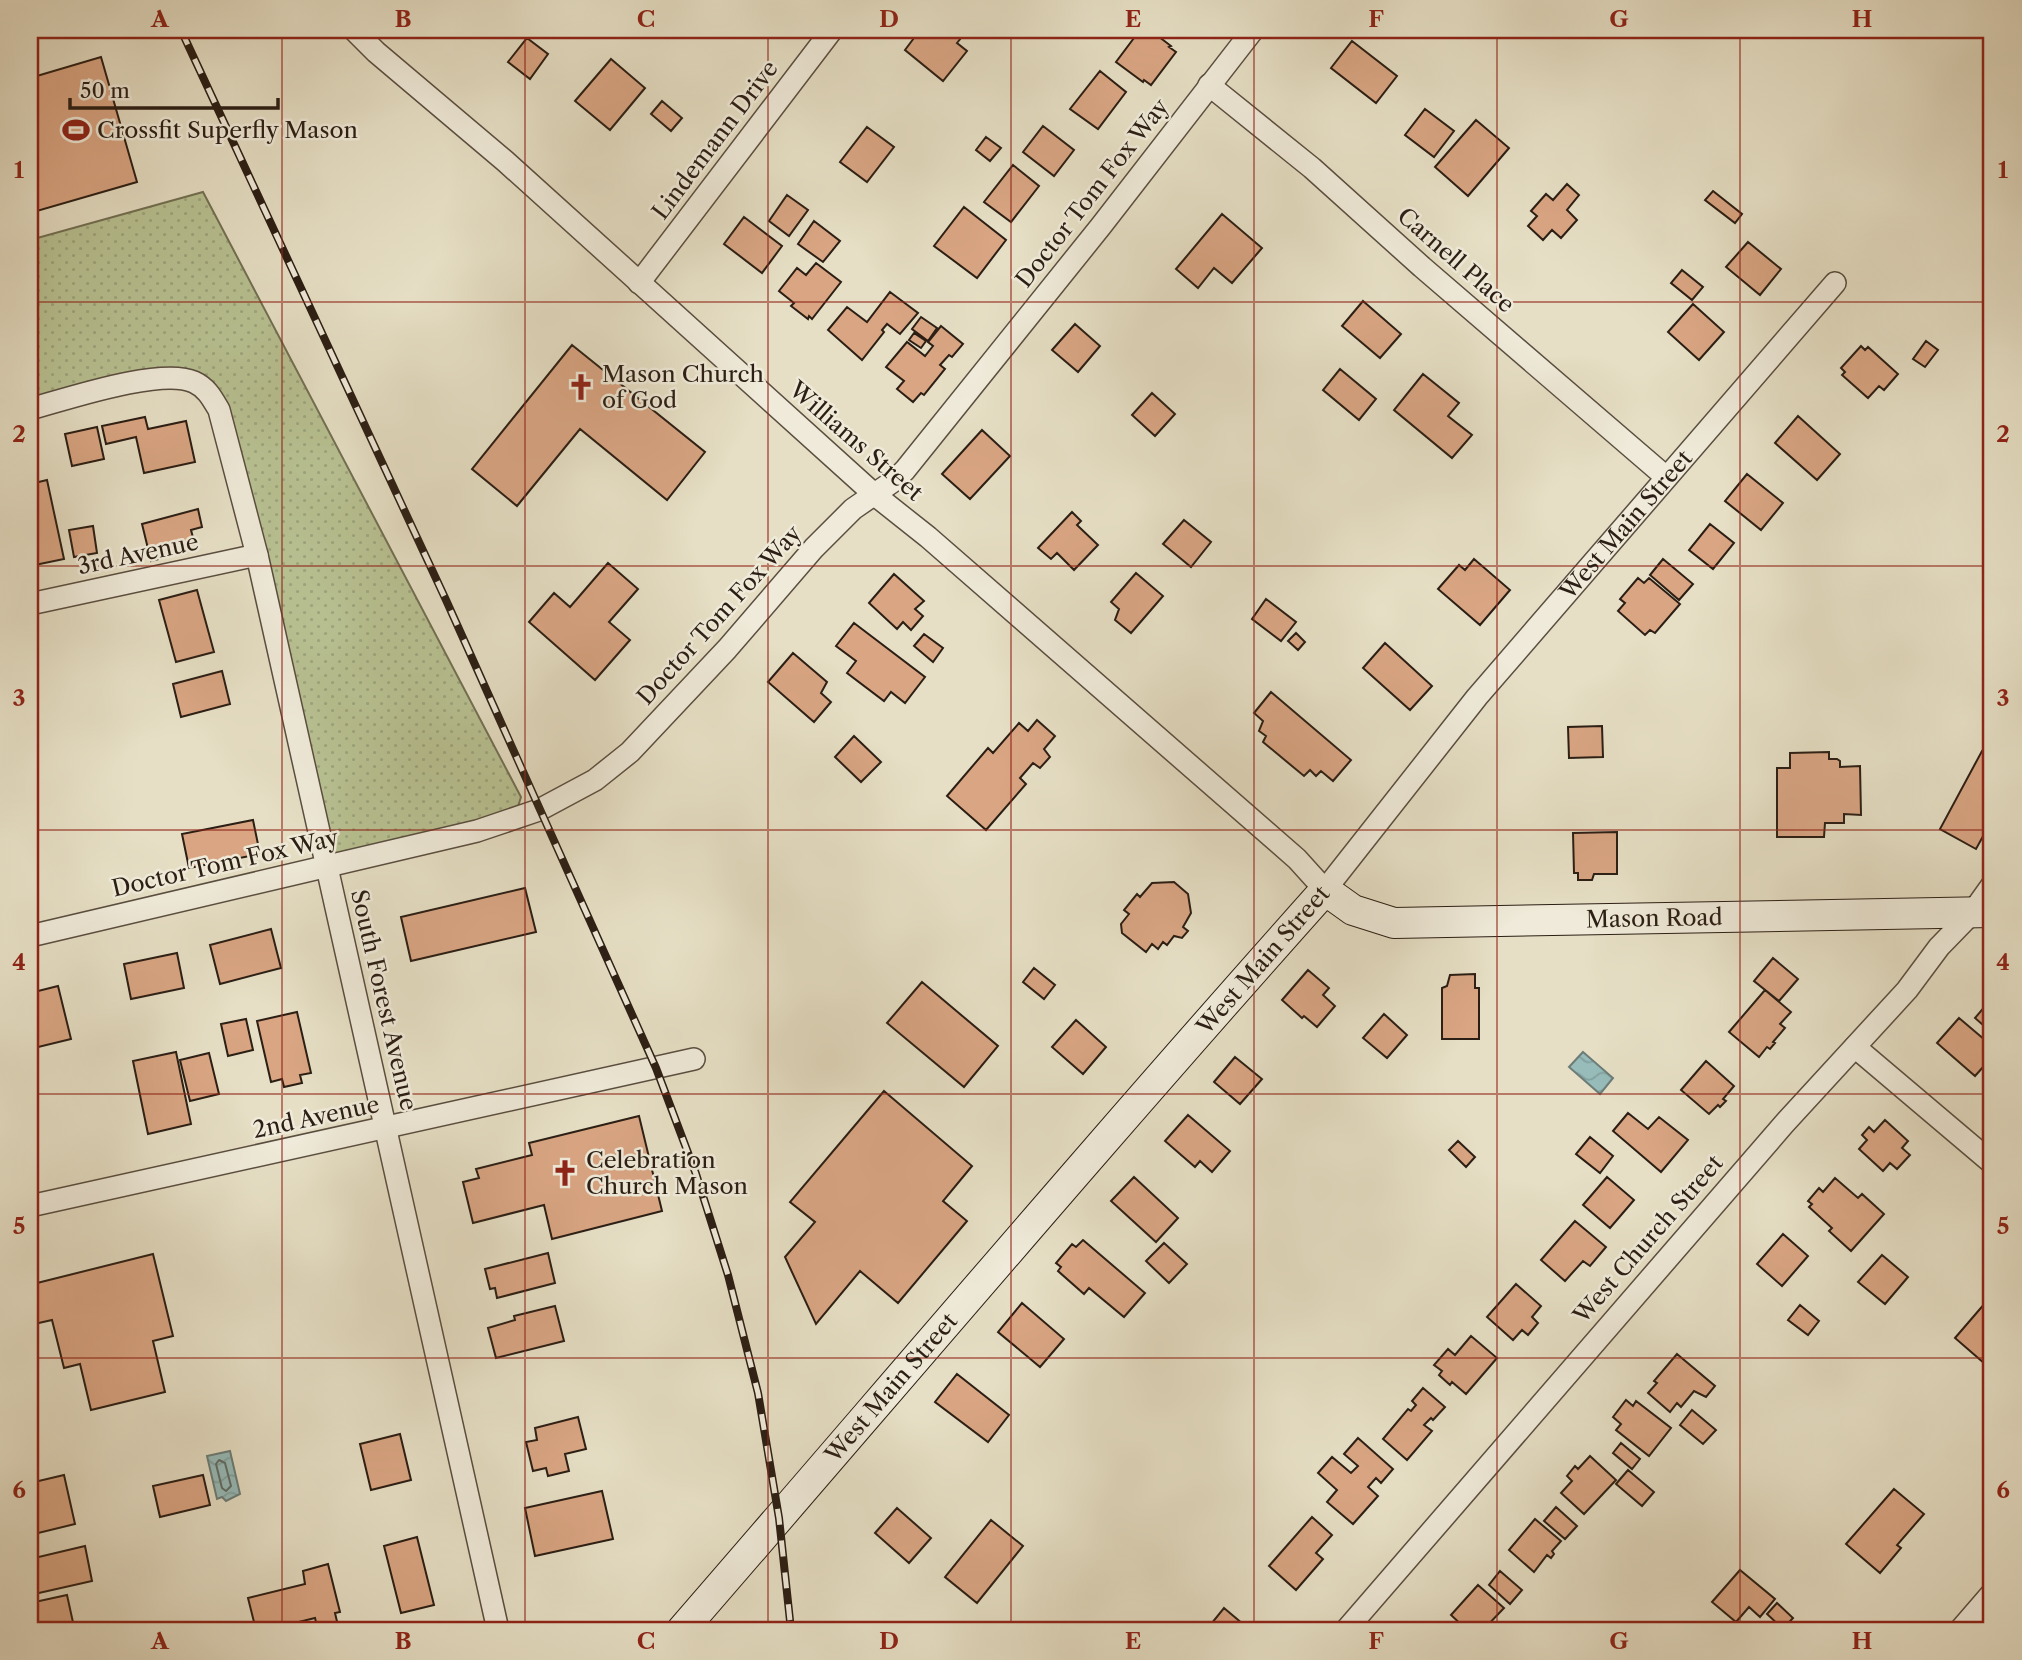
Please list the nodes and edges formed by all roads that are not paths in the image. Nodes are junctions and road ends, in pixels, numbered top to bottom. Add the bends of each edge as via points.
1 (354, 30) edge
2 (832, 30) edge
3 (1253, 30) edge
4 (1209, 85) junction
5 (639, 283) junction
6 (1835, 283) dead end
7 (30, 409) edge
8 (1666, 477) junction
9 (875, 495) junction
10 (257, 555) junction
11 (30, 604) edge
12 (327, 866) junction
13 (1992, 885) edge
14 (1325, 890) junction
15 (1982, 913) edge
16 (30, 936) edge
17 (1855, 1047) junction
18 (694, 1059) dead end
19 (386, 1129) junction
20 (1992, 1163) edge
21 (30, 1206) edge
22 (1992, 1593) edge
23 (498, 1630) edge
24 (682, 1630) edge
25 (1346, 1630) edge
26 (1960, 1630) edge

1 - 5 street, Williams Street
2 - 5 street, Lindemann Drive
3 - 4 street, Doctor Tom Fox Way
4 - 8 street, Carnell Place via 1312,167
4 - 9 street, Doctor Tom Fox Way via 905,470
5 - 9 street, Williams Street
6 - 8 street, West Main Street
7 - 10 street, South Forest Avenue via 143,380 174,377 203,387 219,410
8 - 14 street, West Main Street via 1477,696
9 - 12 street, Doctor Tom Fox Way via 853,509 814,548 719,658 630,752 596,780 539,810 477,831
9 - 14 street, Williams Street via 1279,844
10 - 11 street, 3rd Avenue
10 - 12 street, South Forest Avenue
12 - 16 street, Doctor Tom Fox Way
12 - 19 street, South Forest Avenue
13 - 15 street, West Church Street
14 - 15 main road, Mason Road via 1353,910 1394,923
14 - 24 main road, West Main Street
15 - 17 street, West Church Street via 1939,947 1908,990
17 - 20 street
17 - 25 street, West Church Street
18 - 19 street, 2nd Avenue
19 - 21 street, 2nd Avenue
19 - 23 street, South Forest Avenue
22 - 26 street

